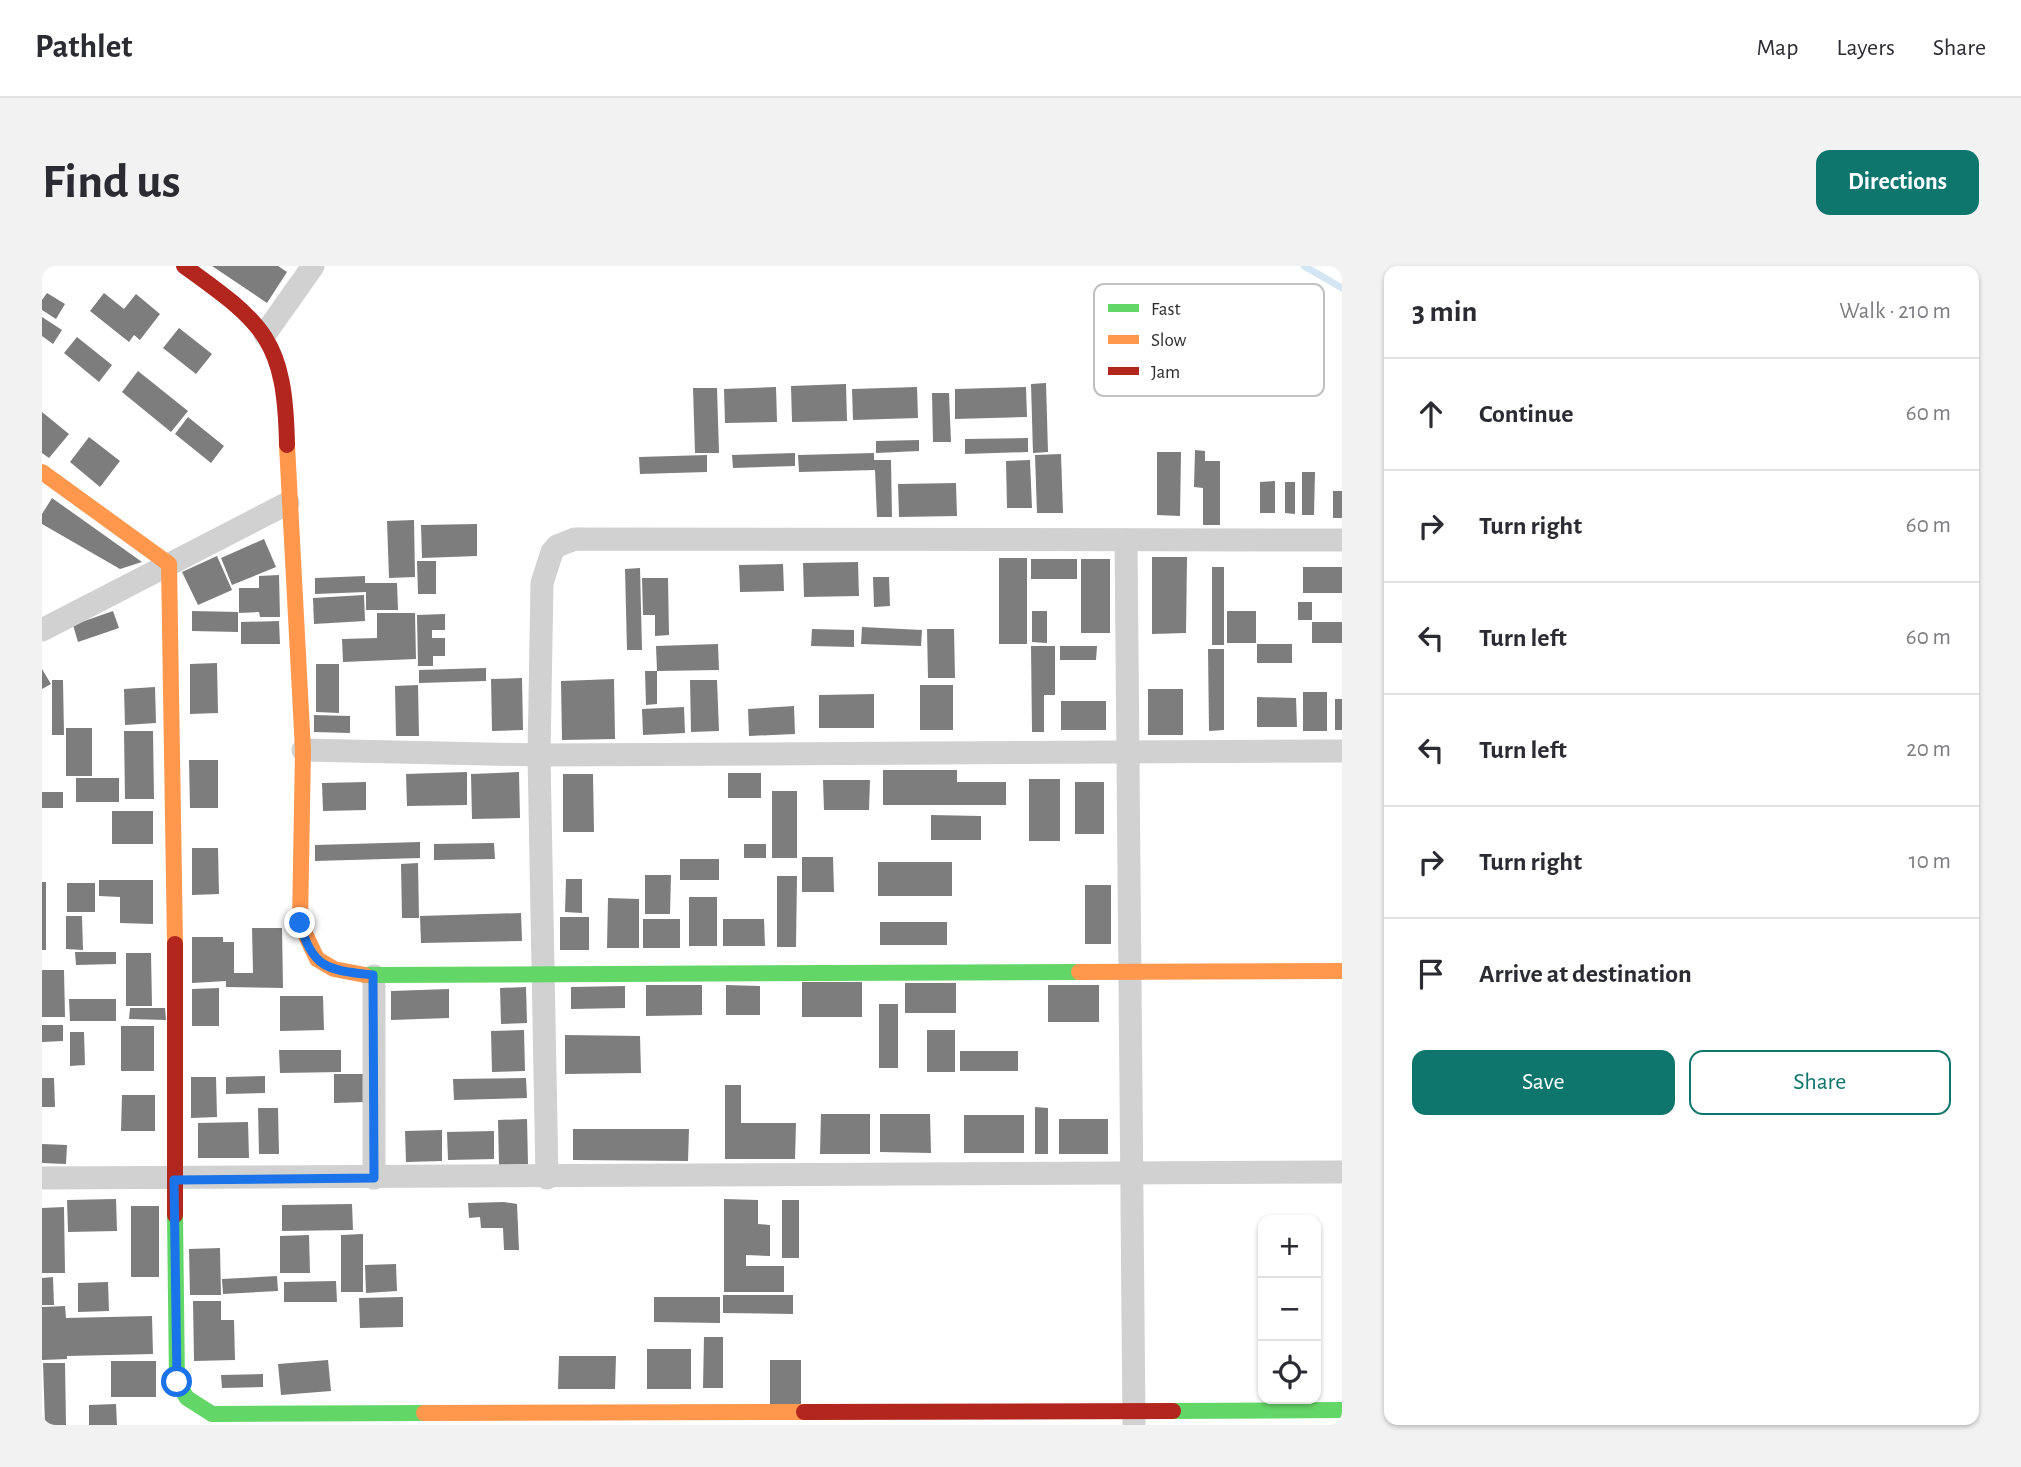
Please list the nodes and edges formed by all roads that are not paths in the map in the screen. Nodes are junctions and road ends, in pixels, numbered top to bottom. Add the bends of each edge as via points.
1 (184, 266) edge
2 (313, 266) edge
3 (265, 334) junction
4 (42, 472) edge
5 (288, 503) junction
6 (1126, 540) junction
7 (1342, 540) edge
8 (169, 564) junction
9 (42, 630) edge
10 (303, 750) junction
11 (1342, 751) edge
12 (1128, 753) junction
13 (539, 755) junction
14 (1342, 971) edge
15 (1131, 972) junction
16 (544, 974) junction
17 (373, 975) junction
18 (1342, 1172) edge
19 (1132, 1173) junction
20 (42, 1178) edge
21 (374, 1178) junction
22 (547, 1178) junction
23 (174, 1180) junction
24 (1342, 1410) edge
25 (1134, 1418) edge

1 - 3 street via 240,306
2 - 3 street
3 - 5 street via 276,358 286,404
4 - 8 street
5 - 8 street
5 - 10 street
6 - 7 street
6 - 12 street
6 - 13 street via 566,541 552,552 542,583
8 - 9 street
8 - 23 street via 176,857
10 - 13 street
10 - 17 street via 300,923 305,944 314,959 327,967
11 - 12 street
12 - 13 street
12 - 15 street
13 - 16 street
14 - 15 street
15 - 16 street
15 - 19 street
16 - 17 street
16 - 22 street
17 - 21 street
18 - 19 street
19 - 22 street
19 - 25 street
20 - 23 street
21 - 22 street
21 - 23 street
23 - 25 street via 177,1382 187,1398 212,1413
24 - 25 street

